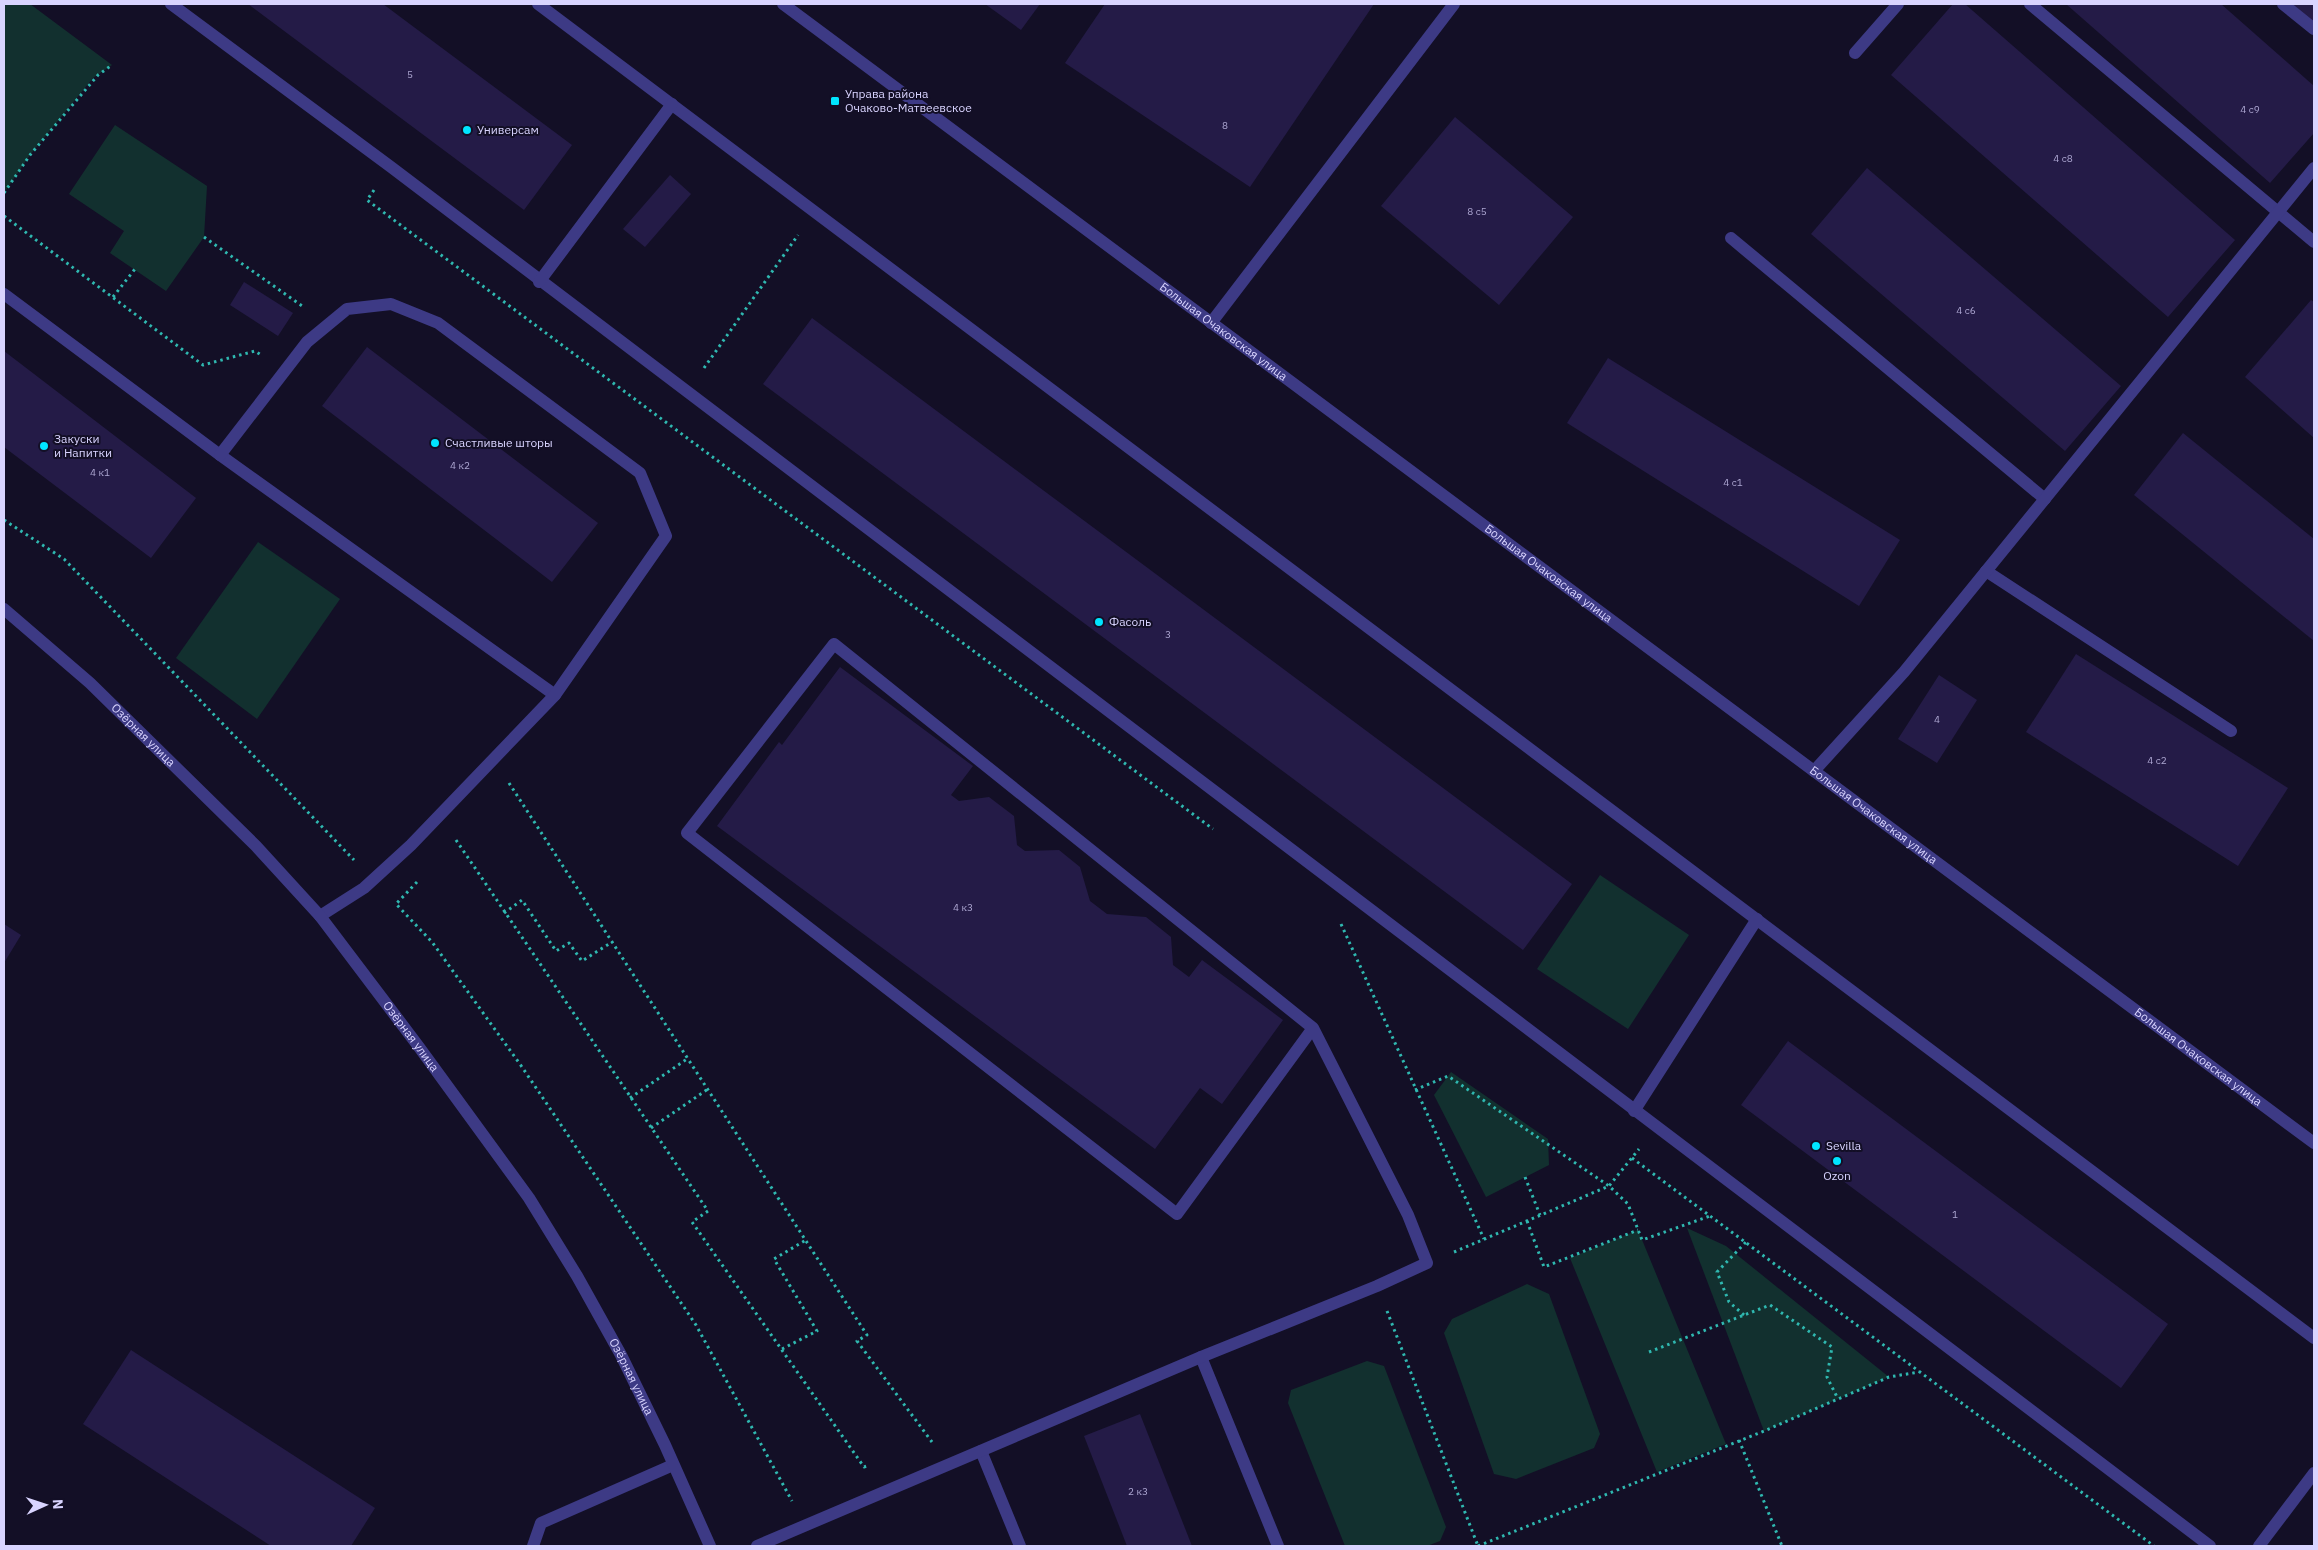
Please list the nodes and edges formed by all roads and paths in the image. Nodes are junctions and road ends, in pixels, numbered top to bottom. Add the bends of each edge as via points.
1 (170, 4) edge
2 (538, 4) edge
3 (783, 4) edge
4 (1454, 4) edge
5 (1898, 4) edge
6 (2030, 4) edge
7 (2283, 4) edge
8 (2314, 29) edge
9 (1855, 53) dead end
10 (112, 65) dead end
11 (672, 104) junction
12 (390, 168) junction
13 (2314, 168) edge
14 (4, 193) edge
15 (815, 212) junction
16 (2278, 213) junction
17 (4, 216) edge
18 (204, 237) dead end
19 (1731, 238) dead end
20 (2314, 242) edge
21 (135, 269) dead end
22 (539, 282) junction
23 (4, 294) edge
24 (113, 297) junction
25 (1211, 323) junction
26 (328, 324) junction
27 (285, 370) junction
28 (686, 393) junction
29 (220, 455) junction
30 (2045, 499) junction
31 (4, 520) edge
32 (1986, 571) junction
33 (4, 609) edge
34 (555, 695) junction
35 (2231, 731) dead end
36 (490, 763) junction
37 (1814, 771) junction
38 (509, 784) junction
39 (503, 791) dead end
40 (462, 834) dead end
41 (1220, 835) dead end
42 (422, 876) dead end
43 (373, 880) junction
44 (396, 904) junction
45 (504, 914) junction
46 (320, 916) junction
47 (1757, 920) junction
48 (1352, 933) dead end
49 (612, 942) junction
50 (1313, 1028) junction
51 (687, 1059) junction
52 (708, 1090) junction
53 (1416, 1090) junction
54 (630, 1098) junction
55 (1634, 1111) junction
56 (651, 1128) junction
57 (1632, 1142) dead end
58 (2314, 1143) edge
59 (1632, 1158) junction
60 (1525, 1177) dead end
61 (1609, 1186) junction
62 (1540, 1215) junction
63 (1710, 1216) junction
64 (1527, 1221) junction
65 (1638, 1230) junction
66 (1484, 1239) junction
67 (806, 1240) junction
68 (1746, 1242) junction
69 (1427, 1263) junction
70 (1377, 1286) junction
71 (1744, 1315) junction
72 (2314, 1338) edge
73 (782, 1349) junction
74 (1650, 1352) dead end
75 (1201, 1357) junction
76 (1920, 1372) junction
77 (1838, 1399) junction
78 (930, 1440) junction
79 (1739, 1440) junction
80 (922, 1444) dead end
81 (981, 1451) junction
82 (873, 1463) dead end
83 (673, 1464) junction
84 (948, 1465) junction
85 (864, 1467) junction
86 (856, 1470) dead end
87 (2314, 1473) edge
88 (800, 1498) dead end
89 (533, 1546) edge
90 (710, 1546) edge
91 (757, 1546) edge
92 (1020, 1546) edge
93 (1278, 1546) edge
94 (1478, 1546) edge
95 (1782, 1546) edge
96 (2154, 1546) edge
97 (2210, 1546) edge
98 (2259, 1546) edge

1 - 12 street
2 - 11 street
3 - 25 street, Большая Очаковская улица
4 - 25 street
5 - 9 street
6 - 16 street
7 - 8 street
10 - 14 path via 98,75 30,156
11 - 15 street
11 - 22 street
12 - 22 street
12 - 41 path via 367,200
13 - 16 street
15 - 28 path
15 - 47 street
16 - 20 street
16 - 30 street
17 - 24 path
18 - 26 path
19 - 30 street
21 - 24 path
22 - 28 street
23 - 29 street
24 - 27 path via 204,365 255,351
25 - 37 street, Большая Очаковская улица
26 - 27 street via 307,342
26 - 34 street via 347,309 391,304 438,323 640,473 666,536
27 - 29 street
28 - 55 street
29 - 34 street
30 - 32 street
31 - 43 path via 64,559
32 - 35 street
32 - 37 street via 1904,672
33 - 46 street, Озёрная улица via 147,737 256,846
34 - 36 street
36 - 38 path
36 - 43 street via 412,845
37 - 58 street, Большая Очаковская улица
38 - 39 path
38 - 49 path
40 - 45 path via 455,841
42 - 44 path
43 - 44 path
43 - 46 street
44 - 88 path via 432,942 528,1075 696,1325 792,1501
45 - 49 path via 522,900 556,951 569,943 582,961
45 - 54 path
46 - 83 street, Озёрная улица via 529,1198 621,1355
47 - 55 street
47 - 72 street
48 - 53 path via 1340,924
49 - 51 path
50 - 50 street via 834,644 687,833 1178,1214
50 - 69 street via 1408,1215
51 - 52 path
51 - 54 path
52 - 56 path
52 - 67 path
53 - 61 path via 1448,1076
53 - 66 path
54 - 56 path
55 - 97 street
56 - 73 path via 708,1211 692,1222
57 - 59 path via 1640,1147
59 - 61 path
59 - 63 path
60 - 62 path
61 - 62 path
61 - 65 path via 1628,1204
62 - 64 path
63 - 65 path via 1642,1240
63 - 68 path
64 - 65 path via 1544,1267
64 - 66 path
66 - 69 path
67 - 73 path via 774,1259 817,1331
67 - 78 path via 867,1335 856,1341
68 - 71 path via 1717,1272 1728,1302
68 - 76 path
69 - 70 street
70 - 75 street
70 - 94 path
71 - 74 path
71 - 77 path via 1770,1305 1832,1348 1827,1377
73 - 85 path
75 - 81 street
75 - 93 street
76 - 77 path via 1889,1377
76 - 96 path
77 - 79 path
78 - 80 path
78 - 84 path
79 - 94 path
79 - 95 path
81 - 84 street
81 - 92 street
82 - 85 path
83 - 89 street via 540,1523
83 - 90 street, Озёрная улица
84 - 91 street
85 - 86 path
87 - 98 street

